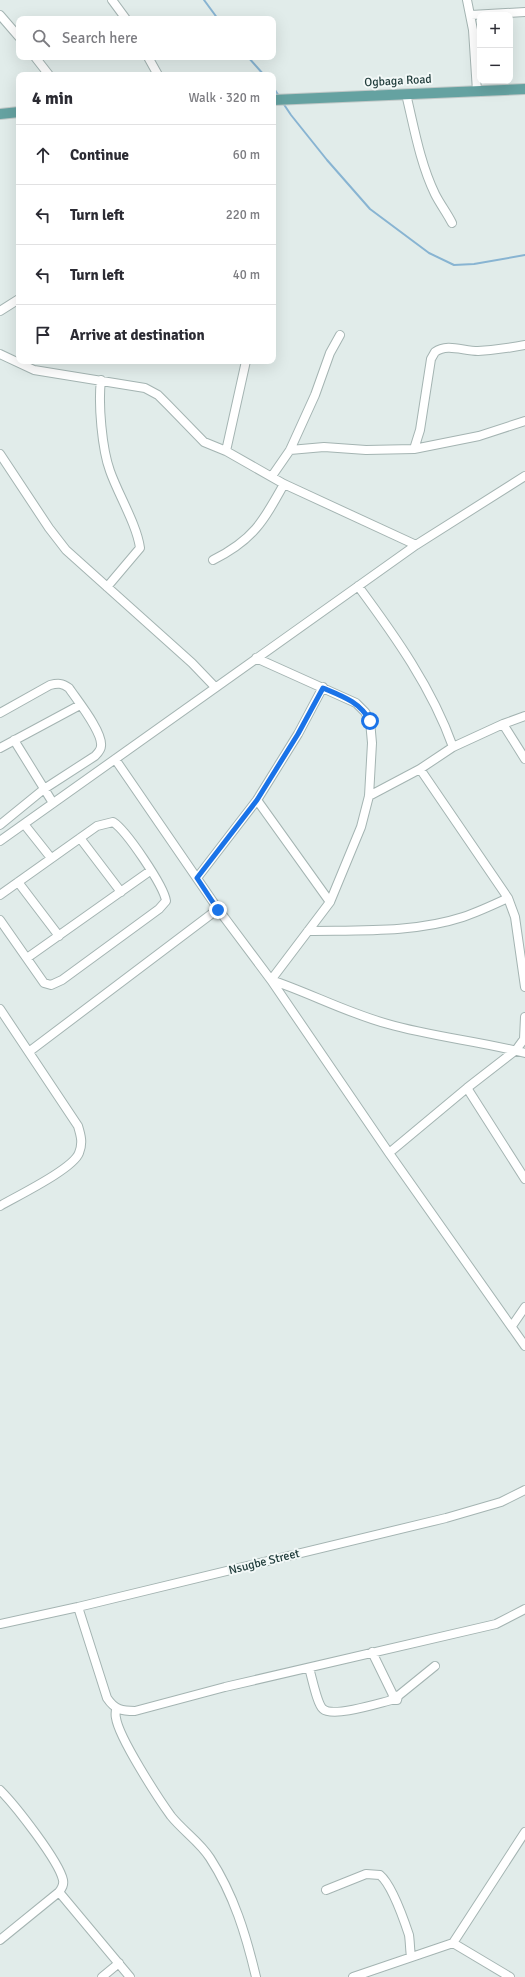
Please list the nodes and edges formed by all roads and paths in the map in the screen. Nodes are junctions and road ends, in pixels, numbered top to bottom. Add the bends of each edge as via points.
1 (112, 0) edge
2 (468, 0) edge
3 (525, 12) edge
4 (0, 15) edge
5 (471, 15) junction
6 (124, 16) edge
7 (16, 34) edge
8 (37, 60) edge
9 (150, 60) edge
10 (47, 72) edge
11 (156, 72) edge
12 (525, 89) edge
13 (477, 91) junction
14 (406, 94) junction
15 (276, 100) edge
16 (16, 112) edge
17 (0, 114) edge
18 (452, 223) dead end
19 (16, 301) edge
20 (0, 311) edge
21 (340, 335) dead end
22 (525, 345) edge
23 (0, 354) edge
24 (16, 362) edge
25 (21, 364) edge
26 (245, 364) edge
27 (101, 380) junction
28 (525, 421) edge
29 (414, 448) junction
30 (290, 450) junction
31 (226, 452) junction
32 (0, 454) edge
33 (272, 476) junction
34 (525, 476) edge
35 (284, 484) junction
36 (416, 545) junction
37 (214, 560) dead end
38 (358, 586) junction
39 (107, 587) junction
40 (256, 658) junction
41 (215, 687) junction
42 (323, 688) junction
43 (80, 705) junction
44 (0, 713) edge
45 (525, 716) edge
46 (503, 724) junction
47 (14, 740) junction
48 (453, 747) junction
49 (0, 748) edge
50 (115, 759) junction
51 (525, 759) edge
52 (420, 769) junction
53 (44, 789) junction
54 (369, 796) junction
55 (257, 800) junction
56 (53, 803) junction
57 (24, 824) junction
58 (0, 825) edge
59 (80, 838) junction
60 (0, 841) edge
61 (51, 858) junction
62 (150, 871) junction
63 (197, 878) junction
64 (18, 882) junction
65 (121, 892) junction
66 (0, 895) edge
67 (508, 898) junction
68 (330, 902) junction
69 (218, 910) junction
70 (0, 920) edge
71 (308, 931) junction
72 (59, 936) junction
73 (27, 958) junction
74 (271, 980) junction
75 (525, 987) edge
76 (0, 1009) edge
77 (525, 1017) edge
78 (525, 1039) edge
79 (516, 1050) junction
80 (30, 1051) junction
81 (525, 1052) edge
82 (467, 1088) junction
83 (389, 1153) junction
84 (525, 1179) edge
85 (0, 1206) edge
86 (525, 1307) edge
87 (512, 1326) junction
88 (525, 1346) edge
89 (525, 1490) edge
90 (78, 1607) junction
91 (525, 1609) edge
92 (0, 1624) edge
93 (372, 1652) junction
94 (435, 1666) dead end
95 (309, 1668) junction
96 (394, 1697) junction
97 (116, 1709) junction
98 (0, 1790) edge
99 (525, 1832) edge
100 (326, 1890) dead end
101 (59, 1892) junction
102 (0, 1940) edge
103 (453, 1943) junction
104 (411, 1957) junction
105 (119, 1963) junction
106 (102, 1977) edge
107 (130, 1977) edge
108 (256, 1977) edge
109 (354, 1977) edge
110 (510, 1977) edge

1 - 6 street
2 - 5 street
3 - 5 street
4 - 7 street
5 - 13 street
8 - 10 street
9 - 11 street
12 - 13 main road, Ogbaga Road
13 - 14 main road, Ogbaga Road
14 - 15 main road, Ogbaga Road
14 - 18 street via 428,176
16 - 17 main road
19 - 20 street
21 - 30 street
22 - 29 street via 502,350 476,351 445,348 435,352 420,430
23 - 24 street
25 - 27 street via 34,370
26 - 31 street
27 - 31 street via 145,388 158,395 204,442
27 - 39 street via 99,396 109,470 140,548
28 - 29 street via 479,436
29 - 30 street
30 - 33 street
31 - 33 street
32 - 39 street via 66,550
33 - 35 street
34 - 36 street
35 - 36 street
35 - 37 street via 251,535 234,549
36 - 38 street
38 - 40 street
38 - 48 street via 408,657 447,729
39 - 41 street
40 - 41 street
40 - 42 street
41 - 50 street
42 - 54 street via 356,704 370,721 372,743
42 - 55 street
43 - 44 street via 69,688 58,683
43 - 47 street
43 - 53 street via 99,735 100,751
45 - 46 street
46 - 48 street
46 - 51 street
47 - 49 street
47 - 53 street
48 - 52 street
50 - 56 street
50 - 63 street
52 - 54 street
52 - 67 street
53 - 56 street
53 - 58 street
54 - 68 street via 361,827
55 - 63 street
55 - 68 street
56 - 57 street
57 - 60 street
57 - 61 street
59 - 61 street
59 - 62 street via 97,826 113,822 125,833
59 - 65 street
61 - 64 street
62 - 65 street
62 - 73 street via 166,895 164,905 62,980 47,985
63 - 69 street
64 - 66 street
64 - 72 street
65 - 72 street
67 - 71 street via 441,923 404,928
67 - 75 street via 515,917
68 - 71 street
69 - 74 street
69 - 80 street
70 - 73 street
71 - 74 street
72 - 73 street
74 - 79 street via 345,1010 388,1024
74 - 83 street
76 - 80 street
77 - 78 street
78 - 79 street
79 - 81 street
79 - 82 street
80 - 85 street via 78,1126 82,1142 79,1154 70,1165
82 - 83 street
82 - 84 street
83 - 87 street
86 - 87 street
87 - 88 street
89 - 90 street, Nsugbe Street via 501,1502 446,1518
90 - 92 street, Nsugbe Street
90 - 97 street via 107,1698
91 - 93 street via 496,1624
93 - 95 street
93 - 96 street
94 - 96 street
95 - 96 street via 320,1704 328,1711 339,1712
95 - 97 street via 135,1711
97 - 108 street via 122,1735 152,1787 172,1816 206,1851 231,1895
98 - 101 street via 59,1870 63,1881 63,1887
99 - 103 street
100 - 104 street via 366,1874 380,1876 389,1888 404,1922 409,1936
101 - 102 street
101 - 105 street
103 - 104 street
103 - 110 street
104 - 109 street
105 - 106 street
105 - 107 street

